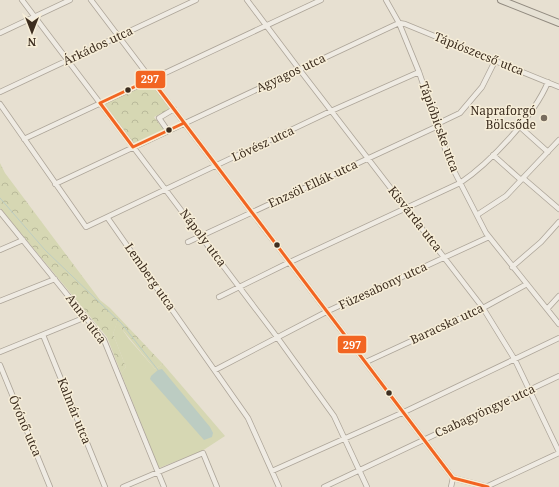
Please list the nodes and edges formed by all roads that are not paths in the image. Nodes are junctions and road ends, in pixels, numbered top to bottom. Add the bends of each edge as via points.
1 (22, 0) edge
2 (70, 0) edge
3 (90, 0) edge
4 (196, 0) edge
5 (247, 0) edge
6 (321, 0) edge
7 (386, 0) edge
8 (501, 0) edge
9 (34, 17) junction
10 (398, 23) junction
11 (559, 23) edge
12 (267, 25) junction
13 (0, 33) edge
14 (118, 36) junction
15 (68, 60) junction
16 (495, 61) junction
17 (298, 69) junction
18 (419, 72) junction
19 (151, 79) junction
20 (548, 82) junction
21 (559, 87) edge
22 (0, 92) edge
23 (100, 103) junction
24 (0, 104) edge
25 (174, 109) junction
26 (331, 111) junction
27 (184, 123) junction
28 (438, 125) junction
29 (519, 126) junction
30 (170, 130) junction
31 (24, 139) junction
32 (559, 140) edge
33 (554, 145) junction
34 (133, 147) junction
35 (559, 149) edge
36 (548, 152) junction
37 (493, 155) junction
38 (368, 158) junction
39 (217, 166) junction
40 (522, 179) junction
41 (460, 183) junction
42 (55, 184) junction
43 (166, 190) junction
44 (406, 208) junction
45 (559, 209) edge
46 (0, 212) edge
47 (252, 212) junction
48 (477, 215) junction
49 (107, 217) junction
50 (559, 222) edge
51 (201, 236) junction
52 (489, 237) junction
53 (23, 240) junction
54 (188, 242) dead end
55 (0, 250) edge
56 (444, 257) junction
57 (290, 262) junction
58 (512, 267) junction
59 (54, 279) junction
60 (527, 284) junction
61 (239, 287) junction
62 (559, 296) edge
63 (219, 297) dead end
64 (0, 301) edge
65 (483, 308) junction
66 (548, 308) junction
67 (328, 311) junction
68 (86, 317) junction
69 (559, 324) edge
70 (43, 335) junction
71 (277, 337) junction
72 (559, 338) edge
73 (0, 352) edge
74 (515, 360) junction
75 (366, 362) junction
76 (0, 365) edge
77 (215, 370) junction
78 (559, 376) edge
79 (529, 389) junction
80 (404, 412) junction
81 (345, 439) junction
82 (425, 439) junction
83 (559, 452) edge
84 (359, 470) junction
85 (272, 471) junction
86 (157, 473) junction
87 (453, 478) junction
88 (50, 487) edge
89 (105, 487) edge
90 (123, 487) edge
91 (164, 487) edge
92 (217, 487) edge
93 (279, 487) edge
94 (324, 487) edge
95 (367, 487) edge
96 (451, 487) edge
97 (488, 487) edge

1 - 9 street, Nápoly utca
2 - 9 street
3 - 14 street
4 - 14 street, Árkádos utca
5 - 12 street, Kisvárda utca
6 - 12 street
7 - 10 street, Tápióbicske utca
8 - 11 main road
9 - 13 street
9 - 15 street, Nápoly utca
10 - 16 street, Tápiószecső utca
10 - 17 street, Agyagos utca
10 - 18 street, Tápióbicske utca
12 - 17 street, Kisvárda utca
12 - 19 street
14 - 15 street, Árkádos utca
14 - 19 street
15 - 22 street, Árkádos utca
15 - 23 street, Nápoly utca
16 - 20 street, Tápiószecső utca
16 - 28 street, Enzsöl Ellák utca via 482,87 460,113
17 - 26 street, Kisvárda utca
17 - 27 street, Agyagos utca
18 - 26 street, Lövész utca
18 - 28 street, Tápióbicske utca
19 - 23 street
19 - 25 street
20 - 21 street, Tápiószecső utca
20 - 29 street via 538,103
23 - 31 street
23 - 34 street, Nápoly utca
24 - 31 street
25 - 27 street
25 - 30 street via 159,118
26 - 38 street, Kisvárda utca
26 - 39 street, Lövész utca
27 - 30 street, Agyagos utca
27 - 39 street
28 - 38 street, Enzsöl Ellák utca
28 - 41 street, Tápióbicske utca via 447,156
29 - 36 street
29 - 37 street
30 - 34 street
31 - 42 street
32 - 33 street
33 - 35 street
33 - 36 street
34 - 42 street
34 - 43 street, Nápoly utca
36 - 40 street
37 - 40 street
37 - 41 street via 474,174
38 - 44 street, Kisvárda utca
38 - 47 street, Enzsöl Ellák utca
39 - 43 street, Lövész utca
39 - 47 street
40 - 45 street
40 - 48 street via 497,203
41 - 44 street
41 - 48 street, Tápióbicske utca
42 - 49 street via 83,225 90,226
43 - 49 street, Lövész utca
43 - 51 street, Nápoly utca
44 - 56 street, Kisvárda utca
44 - 57 street
46 - 53 street, Anna utca
47 - 51 street, Enzsöl Ellák utca
47 - 57 street
48 - 52 street, Tápióbicske utca
49 - 77 street, Lemberg utca
50 - 58 street
51 - 54 street, Enzsöl Ellák utca
51 - 61 street, Nápoly utca
52 - 56 street, Füzesabony utca
52 - 58 street, Tápióbicske utca
53 - 55 street
53 - 59 street, Anna utca
56 - 65 street, Kisvárda utca
56 - 67 street, Füzesabony utca
57 - 61 street
57 - 67 street
58 - 60 street, Tápióbicske utca
59 - 64 street
59 - 68 street, Anna utca
60 - 65 street, Baracska utca
60 - 66 street, Tápióbicske utca
61 - 63 street
61 - 71 street, Nápoly utca
62 - 66 street
65 - 74 street, Kisvárda utca
65 - 75 street, Baracska utca
66 - 69 street, Tápióbicske utca
67 - 71 street, Füzesabony utca
67 - 75 street
68 - 70 street
68 - 86 street, Anna utca via 104,340
70 - 73 street
70 - 89 street, Kalmár utca
71 - 77 street, Füzesabony utca
71 - 81 street, Nápoly utca via 334,416
72 - 74 street
74 - 79 street, Kisvárda utca
74 - 80 street
75 - 80 street
76 - 88 street, Óvónő utca
77 - 85 street, Lemberg utca via 248,418
78 - 79 street, Csabagyöngye utca
79 - 82 street, Csabagyöngye utca
79 - 83 street, Kisvárda utca
80 - 81 street
80 - 82 street
81 - 84 street, Nápoly utca
81 - 85 street
82 - 84 street, Csabagyöngye utca
82 - 87 street
83 - 97 street
84 - 94 street, Csabagyöngye utca
84 - 95 street, Nápoly utca
85 - 93 street, Lemberg utca
86 - 90 street
86 - 91 street, Anna utca
86 - 92 street via 203,453
87 - 96 street
87 - 97 street

